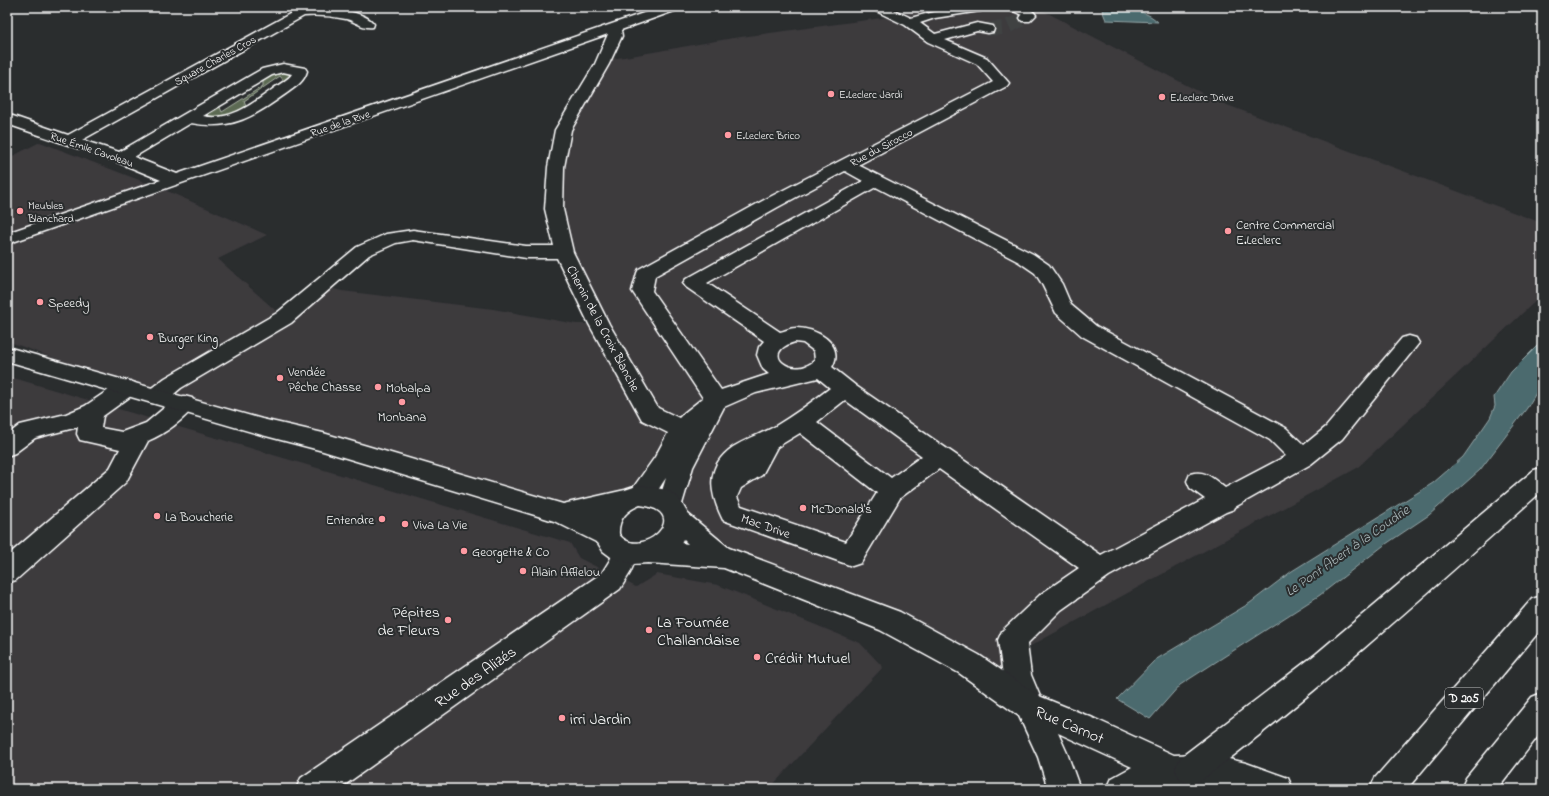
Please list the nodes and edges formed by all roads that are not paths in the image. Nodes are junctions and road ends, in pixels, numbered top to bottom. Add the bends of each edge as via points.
1 (630, 7) edge
2 (673, 7) edge
3 (878, 7) edge
4 (980, 7) tunnel mouth
5 (1015, 7) edge
6 (958, 11) junction
7 (1026, 18) dead end
8 (910, 22) junction
9 (368, 24) dead end
10 (621, 25) junction
11 (933, 39) junction
12 (190, 118) junction
13 (7, 120) edge
14 (68, 141) junction
15 (121, 158) junction
16 (846, 165) junction
17 (828, 174) junction
18 (176, 180) junction
19 (869, 184) junction
20 (897, 206) dead end
21 (7, 239) edge
22 (564, 252) junction
23 (665, 263) junction
24 (693, 282) junction
25 (777, 340) junction
26 (1410, 343) dead end
27 (7, 354) edge
28 (820, 368) junction
29 (794, 375) junction
30 (127, 388) junction
31 (844, 389) junction
32 (157, 396) junction
33 (184, 404) junction
34 (712, 405) junction
35 (93, 412) junction
36 (801, 422) junction
37 (682, 430) junction
38 (1334, 433) junction
39 (140, 434) junction
40 (1278, 434) junction
41 (7, 447) edge
42 (939, 456) junction
43 (1303, 458) junction
44 (1542, 477) edge
45 (1199, 481) dead end
46 (891, 491) junction
47 (632, 498) junction
48 (1225, 502) junction
49 (674, 512) junction
50 (563, 514) junction
51 (628, 547) junction
52 (721, 556) junction
53 (1100, 568) junction
54 (7, 572) edge
55 (1542, 608) edge
56 (1029, 706) junction
57 (1542, 707) edge
58 (1181, 769) junction
59 (312, 789) edge
60 (1064, 789) edge
61 (1123, 789) edge
62 (1277, 789) edge
63 (1386, 789) edge
64 (1478, 789) edge

1 - 10 main road, Chemin de la Croix Blanche via 628,20
2 - 10 main road, Rue de la Rive
3 - 8 main road, Rue du Sirocco
4 - 6 main road
5 - 7 main road via 1030,15
6 - 8 main road
6 - 11 main road via 975,17 982,28
8 - 11 main road, Rue du Sirocco
9 - 14 main road, Square Charles Cros via 363,19 325,12 301,13
10 - 18 main road, Rue de la Rive
10 - 22 main road, Chemin de la Croix Blanche via 564,130 556,167 554,209
11 - 16 main road, Rue du Sirocco via 982,61 1002,83
12 - 12 main road via 204,122 225,122 241,117 295,80 300,71 284,68 267,72
12 - 15 main road
13 - 14 main road, Rue Émile Cavoleau
14 - 15 main road, Rue Émile Cavoleau
15 - 18 main road, Rue Émile Cavoleau
16 - 17 main road, Rue du Sirocco
16 - 19 main road
17 - 19 main road
17 - 23 main road, Rue du Sirocco
18 - 21 main road, Rue de la Rive
19 - 20 main road
19 - 24 main road
19 - 40 main road via 1026,258 1042,269 1063,308 1089,331
22 - 32 main road via 526,252 413,235 392,238 363,251 284,318 173,383
22 - 37 main road, Chemin de la Croix Blanche via 599,324 650,414
23 - 24 main road
23 - 34 main road, Rue du Sirocco via 646,273 642,291
24 - 25 main road
25 - 28 main road via 795,335 809,337 820,343 825,349 826,356
25 - 29 main road via 771,345 767,358 777,371
26 - 38 main road
27 - 30 main road
28 - 29 main road via 804,375
28 - 31 main road
29 - 34 main road via 746,388
30 - 32 main road
30 - 35 main road
31 - 36 main road, Mac Drive
31 - 42 main road
32 - 33 main road
33 - 39 main road via 154,429
33 - 50 main road via 323,442
34 - 37 main road via 694,416
34 - 49 main road via 681,467
35 - 39 main road via 88,434 123,441
35 - 41 main road via 70,421 28,431
36 - 46 main road
36 - 46 main road, Mac Drive via 768,441 754,468 731,482 725,497 732,513 852,555
37 - 47 main road via 662,464
38 - 40 main road via 1307,436
38 - 43 main road
39 - 54 main road via 118,475
40 - 43 main road
42 - 46 main road
42 - 53 main road
43 - 48 main road
44 - 58 main road via 1393,607 1256,720
45 - 48 main road
47 - 49 main road via 656,496
47 - 50 main road
47 - 51 main road via 612,510 608,516 606,530
48 - 53 main road
49 - 51 main road via 674,533 670,540 656,549
49 - 52 main road
50 - 51 main road
51 - 52 main road
51 - 59 main road, Rue des Alizés via 621,566 611,581
52 - 56 main road via 890,621 970,664
53 - 56 main road via 1051,602 1012,640 1017,675
55 - 63 main road, D 205
56 - 58 main road, Rue Carnot
56 - 60 main road, Rue Carnot via 1052,753
57 - 64 main road
58 - 61 main road via 1132,782
58 - 62 main road via 1233,773

